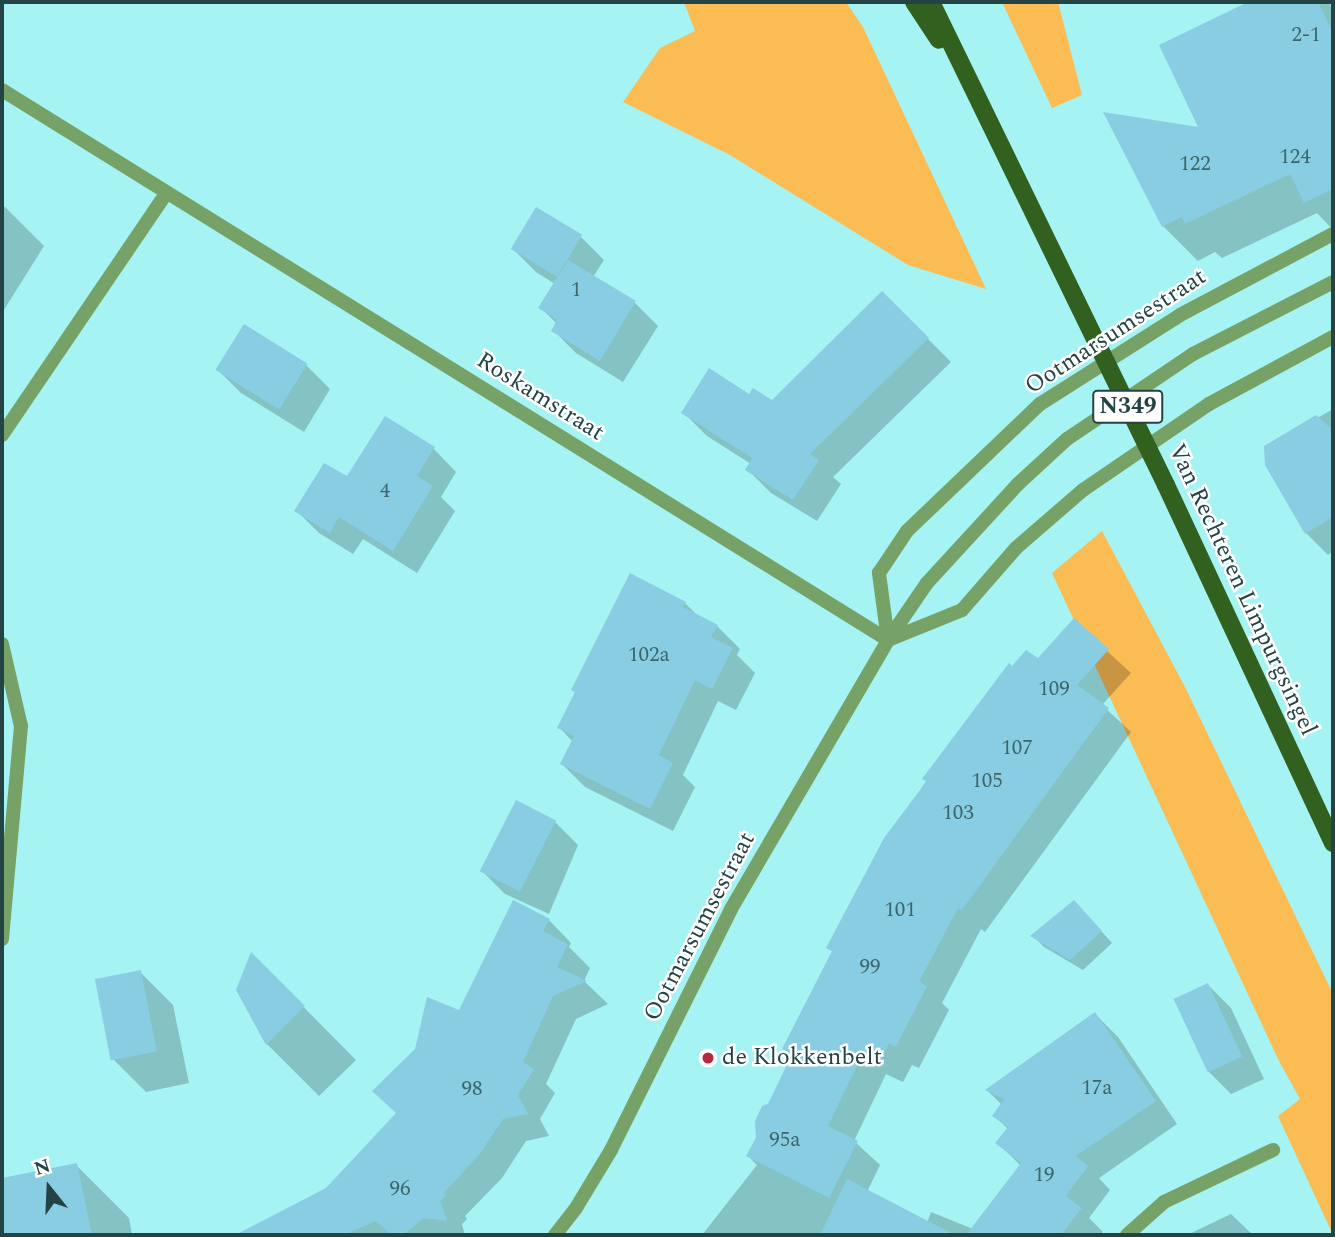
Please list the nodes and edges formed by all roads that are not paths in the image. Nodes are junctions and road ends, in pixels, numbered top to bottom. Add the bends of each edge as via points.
1 (914, 2) edge
2 (931, 2) edge
3 (2, 90) edge
4 (975, 95) junction
5 (166, 194) junction
6 (1333, 234) edge
7 (1333, 282) edge
8 (1333, 337) edge
9 (2, 435) edge
10 (888, 640) junction
11 (2, 644) edge
12 (1333, 842) edge
13 (2, 939) edge
14 (1273, 1150) dead end
15 (555, 1235) edge
16 (1127, 1235) edge

1 - 4 main road, Van Rechteren Limpurgsingel / N349
2 - 4 main road, Van Rechteren Limpurgsingel / N349
3 - 5 street, Roskamstraat
4 - 12 main road, Van Rechteren Limpurgsingel / N349
5 - 9 street
5 - 10 street, Roskamstraat
6 - 10 street, Ootmarsumsestraat via 1180,315 1040,404 906,531 879,573
7 - 10 street, Ootmarsumsestraat via 1192,354 1067,439 1018,484 927,583
8 - 10 street via 1209,404 1083,490 1016,548 962,610
10 - 15 street, Ootmarsumsestraat via 732,909 611,1150
11 - 13 street via 21,726
14 - 16 street via 1164,1202

